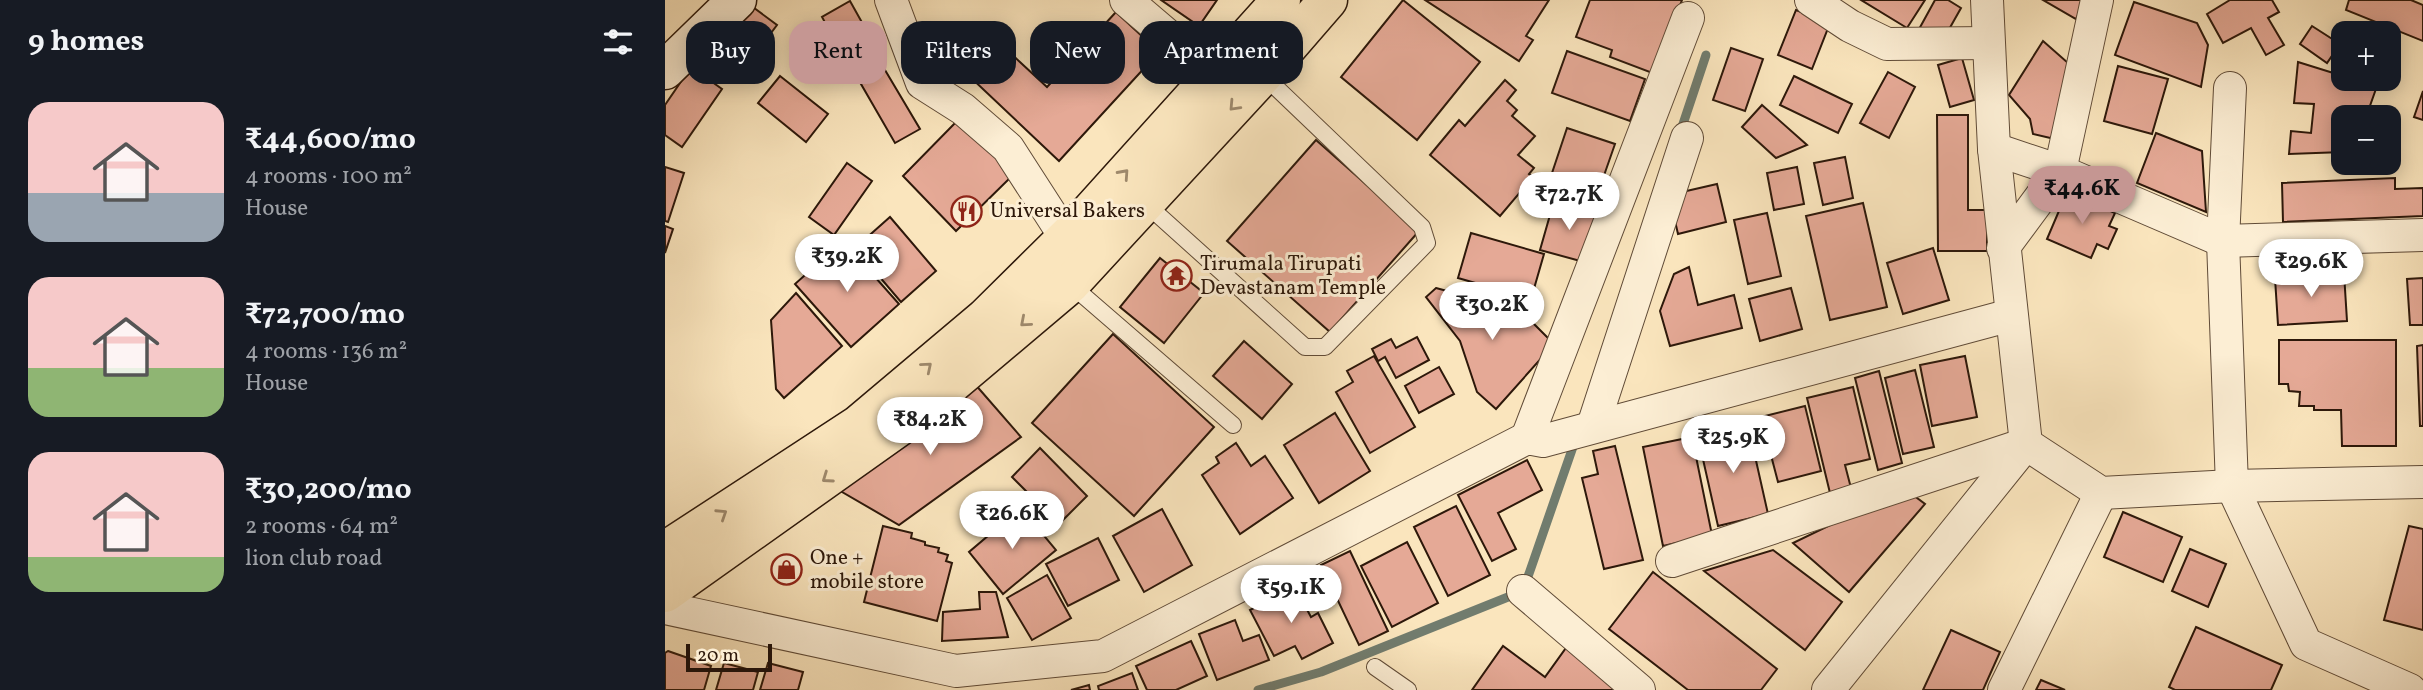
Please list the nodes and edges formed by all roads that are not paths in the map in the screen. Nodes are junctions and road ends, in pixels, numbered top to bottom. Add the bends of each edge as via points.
1 (737, 0) edge
2 (891, 0) edge
3 (1126, 0) edge
4 (1282, 0) edge
5 (1328, 0) edge
6 (1811, 0) edge
7 (1987, 0) edge
8 (2097, 0) edge
9 (1688, 18) dead end
10 (1151, 21) edge
11 (1263, 21) edge
12 (1303, 29) edge
13 (1988, 43) junction
14 (665, 70) edge
15 (1206, 84) edge
16 (1255, 84) edge
17 (1272, 84) edge
18 (2230, 88) dead end
19 (1687, 138) dead end
20 (1994, 149) junction
21 (2060, 171) junction
22 (1145, 203) junction
23 (2423, 235) edge
24 (1066, 238) junction
25 (2223, 241) junction
26 (2003, 248) junction
27 (1070, 284) junction
28 (2011, 315) junction
29 (1233, 425) dead end
30 (1593, 426) junction
31 (1535, 439) junction
32 (2027, 444) junction
33 (2423, 482) edge
34 (2232, 486) junction
35 (2101, 493) junction
36 (665, 551) edge
37 (1672, 561) dead end
38 (1524, 592) dead end
39 (665, 593) edge
40 (665, 608) edge
41 (1375, 667) dead end
42 (1408, 690) edge
43 (1639, 690) edge
44 (1828, 690) edge
45 (2004, 690) edge
46 (2410, 690) edge

1 - 14 street
2 - 24 street via 922,83 963,109 1008,148
3 - 10 street
4 - 11 main road
5 - 12 main road
6 - 13 street via 1887,44
7 - 13 street
8 - 21 street
9 - 31 street
13 - 20 street
24 -> 15 main road
16 -> 22 main road
17 - 22 lane via 1422,227 1427,243 1325,347 1305,348
18 - 25 street
19 - 30 street
20 - 21 street
20 - 26 street
21 - 25 street
21 - 26 street
22 - 27 main road
23 - 25 street
36 -> 24 main road via 858,425 985,318
25 - 34 street
26 - 28 street
27 - 29 lane
27 -> 39 main road via 910,419
28 - 30 street
28 - 32 street
30 - 31 street
31 - 40 street via 1103,656 956,671
32 - 35 street
32 - 37 street
32 - 44 street
33 - 34 street
34 - 35 street
34 - 46 street via 2306,644
35 - 45 street
38 - 43 street
41 - 42 lane

